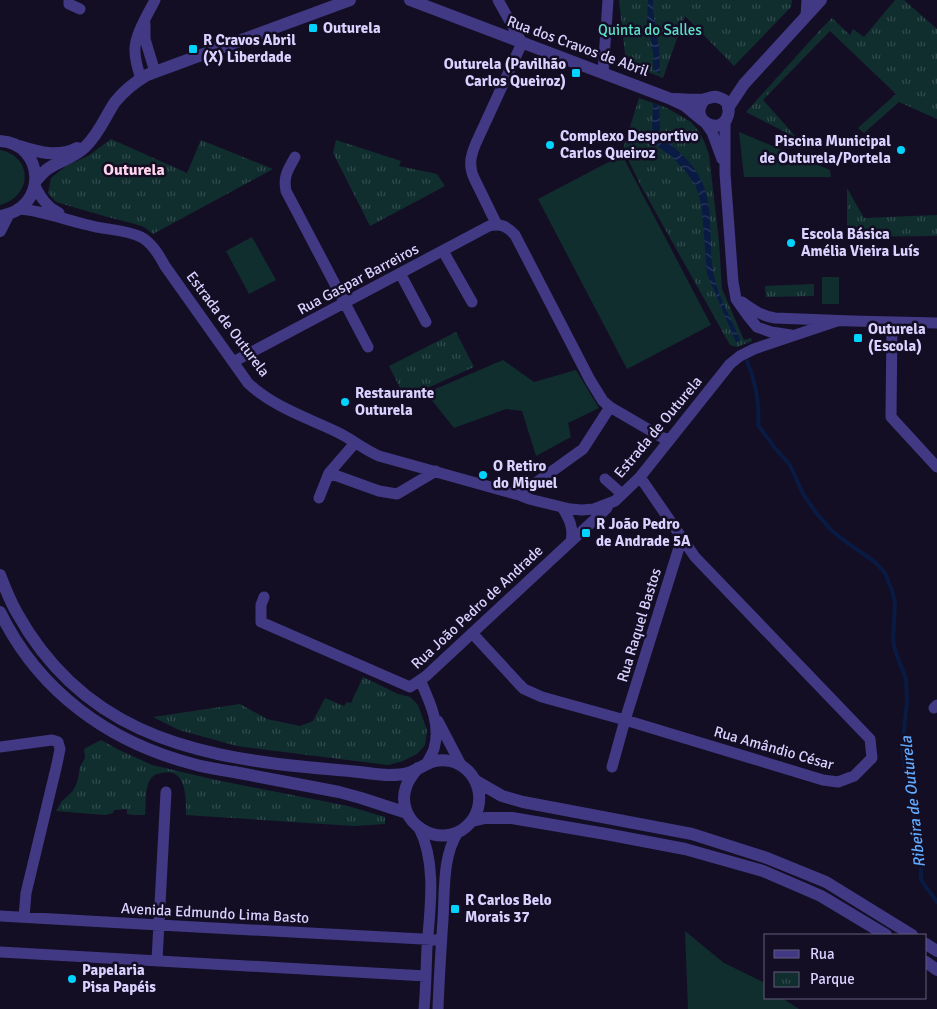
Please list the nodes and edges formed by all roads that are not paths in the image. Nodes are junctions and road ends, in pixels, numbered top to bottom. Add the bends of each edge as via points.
1 (69, 0) edge
2 (155, 0) edge
3 (350, 0) edge
4 (410, 0) edge
5 (608, 0) edge
6 (807, 0) edge
7 (821, 0) edge
8 (500, 1) edge
9 (80, 9) dead end
10 (806, 16) junction
11 (145, 20) junction
12 (522, 43) junction
13 (155, 72) junction
14 (603, 73) junction
15 (141, 79) junction
16 (744, 84) junction
17 (719, 97) junction
18 (671, 99) junction
19 (705, 99) junction
20 (728, 108) junction
21 (703, 121) junction
22 (725, 121) junction
23 (96, 136) junction
24 (0, 140) edge
25 (17, 145) junction
26 (295, 157) dead end
27 (725, 173) junction
28 (35, 184) junction
29 (20, 209) junction
30 (4, 216) edge
31 (71, 220) junction
32 (497, 224) junction
33 (0, 231) edge
34 (443, 251) junction
35 (400, 274) junction
36 (736, 299) junction
37 (344, 302) junction
38 (472, 302) dead end
39 (759, 314) junction
40 (837, 321) junction
41 (426, 322) dead end
42 (892, 322) junction
43 (937, 323) edge
44 (762, 328) junction
45 (793, 336) junction
46 (368, 348) dead end
47 (754, 349) junction
48 (233, 362) junction
49 (610, 407) junction
50 (671, 438) junction
51 (355, 443) junction
52 (933, 459) edge
53 (937, 467) edge
54 (436, 471) junction
55 (329, 473) junction
56 (640, 477) junction
57 (605, 479) dead end
58 (519, 495) junction
59 (319, 498) dead end
60 (619, 498) junction
61 (562, 507) junction
62 (682, 538) junction
63 (571, 541) junction
64 (0, 575) edge
65 (264, 596) dead end
66 (0, 612) edge
67 (472, 633) junction
68 (420, 680) junction
69 (432, 711) junction
70 (625, 720) junction
71 (0, 746) edge
72 (461, 765) junction
73 (422, 766) junction
74 (612, 766) dead end
75 (476, 781) junction
76 (166, 792) dead end
77 (407, 813) junction
78 (472, 821) junction
79 (419, 828) junction
80 (458, 832) junction
81 (0, 916) edge
82 (24, 917) junction
83 (159, 925) junction
84 (884, 934) edge
85 (910, 934) edge
86 (428, 939) junction
87 (441, 940) junction
88 (0, 952) edge
89 (157, 960) junction
90 (426, 976) junction
91 (424, 1009) edge
92 (438, 1009) edge

1 - 9 street via 69,4
2 - 11 street
3 - 13 street
4 - 12 street, Rua dos Cravos de Abril
5 - 14 street
6 - 10 street
7 - 10 street
8 - 12 street
10 - 16 street
11 - 13 street via 145,39
11 - 15 street via 134,50
12 - 14 street, Rua dos Cravos de Abril
12 - 32 street via 471,154 471,170
13 - 15 street
14 - 18 street, Rua dos Cravos de Abril
15 - 23 street via 115,103
16 - 17 street
16 - 20 street
17 - 19 street
17 - 20 street
18 - 19 street
18 - 21 street, Rua dos Cravos de Abril
19 - 21 street via 699,111
20 - 22 street
21 - 22 street via 713,126
21 - 27 street via 712,132
22 - 27 street
23 - 25 street via 73,150 60,153 35,152
23 - 28 street via 74,156 48,168
24 - 25 street
25 - 28 street, Estrada de Outurela via 31,161
26 - 37 street via 284,182 286,191
27 - 36 street via 732,282
28 - 29 street via 32,195
28 - 31 street, Estrada de Outurela via 52,210
29 - 30 street
29 - 31 street, Estrada de Outurela
30 - 33 street
31 - 48 street, Estrada de Outurela via 132,234 148,242
32 - 34 street, Rua Gaspar Barreiros
32 - 49 street via 507,227 515,235 590,380
34 - 35 street, Rua Gaspar Barreiros
34 - 38 street
35 - 37 street, Rua Gaspar Barreiros
35 - 41 street
36 - 39 street
36 - 44 street via 757,327
37 - 46 street
37 - 48 street, Rua Gaspar Barreiros
39 - 40 street via 775,318
39 - 44 street
40 - 42 street
40 - 45 street, Estrada de Outurela
42 - 43 street
42 - 52 street via 891,417
44 - 45 street
44 - 47 street via 761,338
45 - 47 street, Estrada de Outurela
47 - 50 street, Estrada de Outurela via 730,364
48 - 51 street, Estrada de Outurela via 258,392
49 - 50 street via 658,436
49 - 58 street via 583,449
50 - 56 street, Estrada de Outurela
51 - 54 street, Estrada de Outurela via 379,456
51 - 55 street
52 - 53 street
54 - 55 street via 397,494
54 - 58 street, Estrada de Outurela
55 - 59 street
56 - 60 street, Estrada de Outurela
56 - 62 street, Rua Amândio César
57 - 60 street
58 - 61 street, Estrada de Outurela
60 - 61 street, Estrada de Outurela via 594,509
60 - 63 street, Rua João Pedro de Andrade
61 - 63 street via 571,522
62 - 70 street, Rua Raquel Bastos
62 - 70 street, Rua Amândio César via 695,557 870,739 872,758 854,776 838,782 823,780
63 - 67 street, Rua João Pedro de Andrade
64 - 73 street via 16,611 42,652 88,698 134,727 184,746 255,761 390,775 407,774
65 - 68 street, Rua João Pedro de Andrade via 261,622 410,687
66 - 77 street via 39,672 81,712 117,735 162,755 194,764 339,792
67 - 68 street, Rua João Pedro de Andrade
67 - 70 street, Rua Amândio César via 524,688
68 - 69 street
69 - 72 street
69 - 73 street via 436,742
70 - 74 street, Rua Raquel Bastos
71 - 82 street via 52,740 58,742 60,749 26,892
72 - 73 street via 438,760
72 - 75 street
73 - 77 street via 410,778 405,789
75 - 78 street via 480,797
75 - 85 street via 502,796 523,802 692,834 767,858 826,882
76 - 83 street
77 - 79 street
78 - 80 street
78 - 84 street via 512,818 685,849 763,871 813,892
79 - 80 street via 438,836
79 - 86 street via 430,870
80 - 87 street via 447,865
81 - 82 street, Avenida Edmundo Lima Basto
82 - 83 street, Avenida Edmundo Lima Basto
83 - 86 street, Avenida Edmundo Lima Basto
83 - 89 street
86 - 87 street, Avenida Edmundo Lima Basto
86 - 90 street
87 - 92 street
88 - 89 street
89 - 90 street
90 - 91 street

